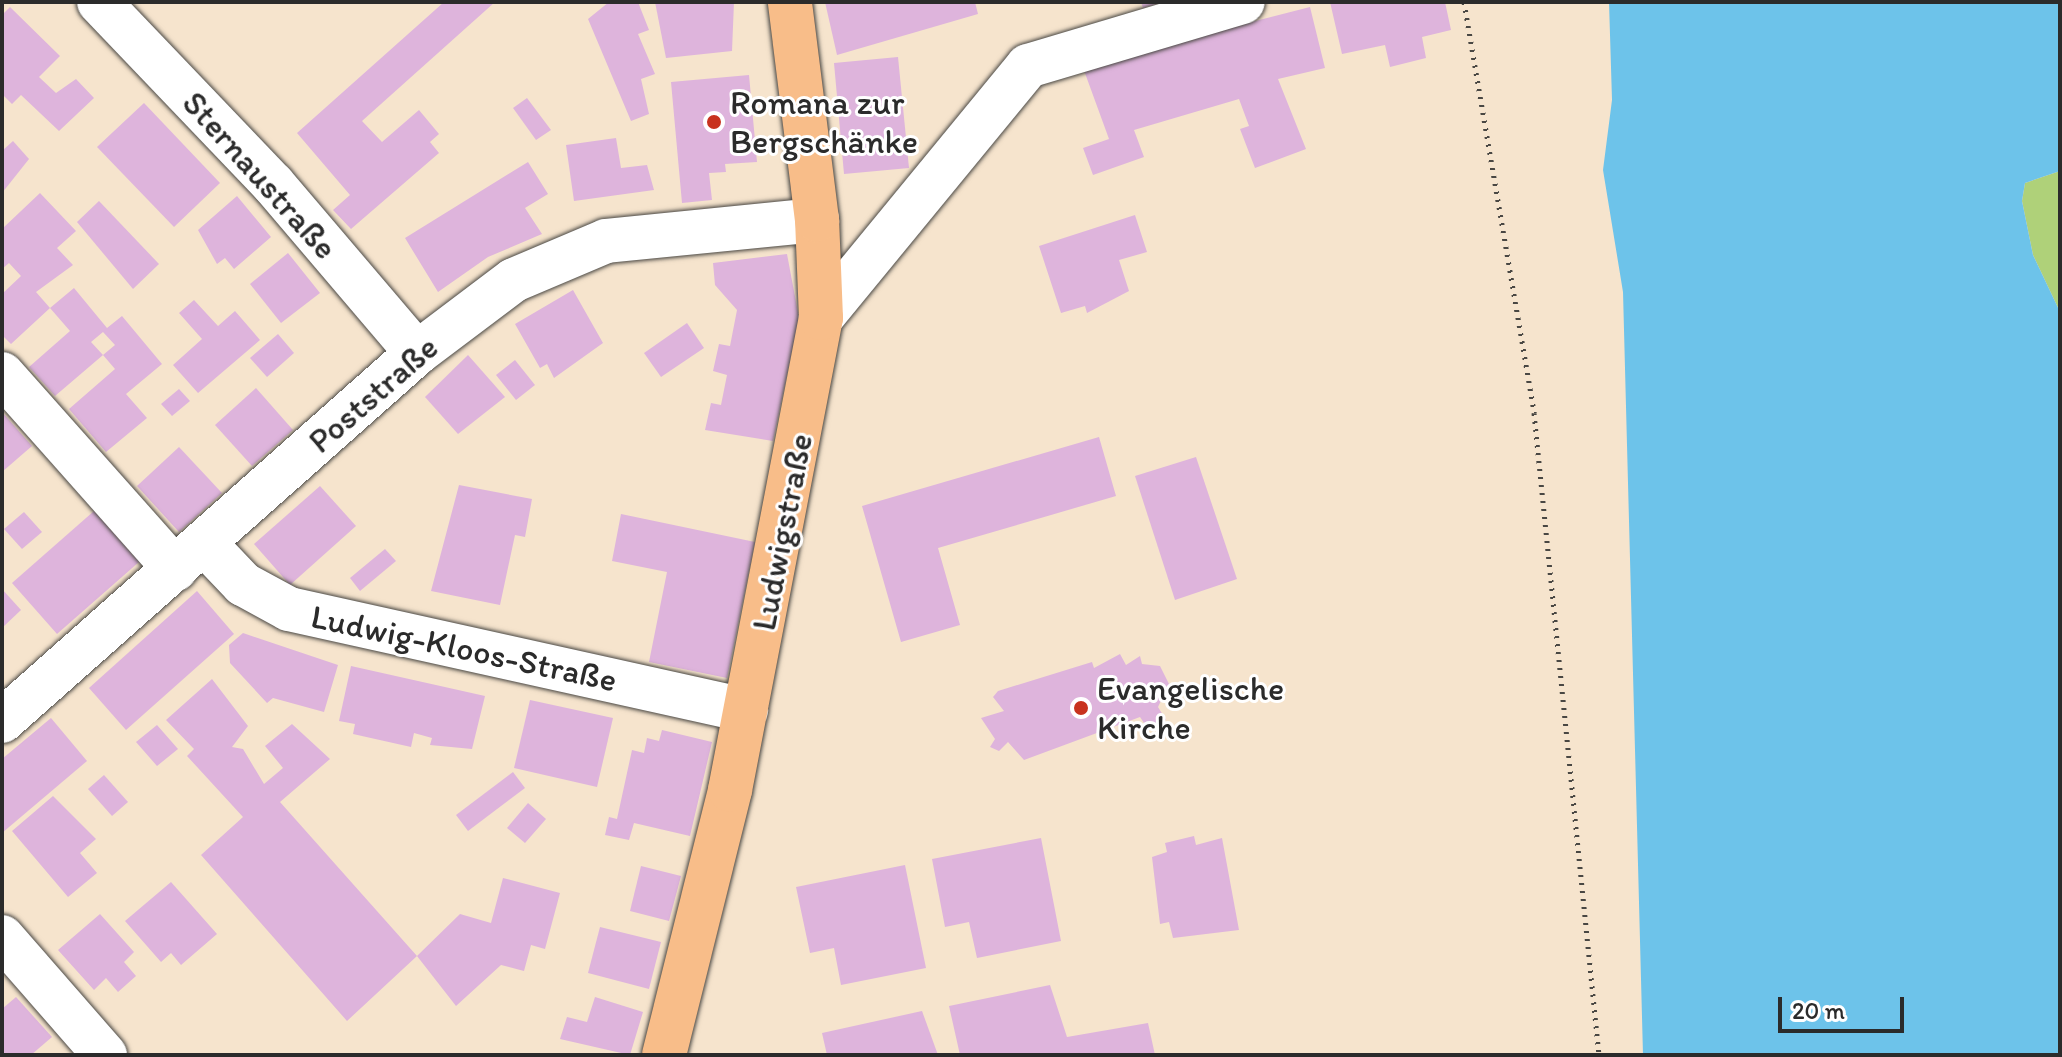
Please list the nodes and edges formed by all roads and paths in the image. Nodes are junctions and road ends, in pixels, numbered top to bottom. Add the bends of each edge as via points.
1 (99, 2) edge
2 (790, 2) edge
3 (1243, 2) edge
4 (1464, 2) edge
5 (817, 220) junction
6 (821, 318) junction
7 (417, 353) junction
8 (2, 374) edge
9 (190, 556) junction
10 (746, 710) junction
11 (2, 721) edge
12 (9, 958) edge
13 (105, 1055) edge
14 (664, 1055) edge
15 (1599, 1055) edge

1 - 7 street, Sternaustraße via 273,184
2 - 5 main road, Ludwigstraße
3 - 6 street via 1028,66
4 - 15 path via 1534,413
5 - 6 main road, Ludwigstraße
5 - 7 street, Poststraße via 590,245 514,280
6 - 10 main road, Ludwigstraße
7 - 9 street, Poststraße
8 - 9 street, Ludwig-Kloos-Straße
9 - 10 street, Ludwig-Kloos-Straße via 289,609
9 - 11 street, Poststraße
10 - 14 main road, Ludwigstraße
12 - 13 street

